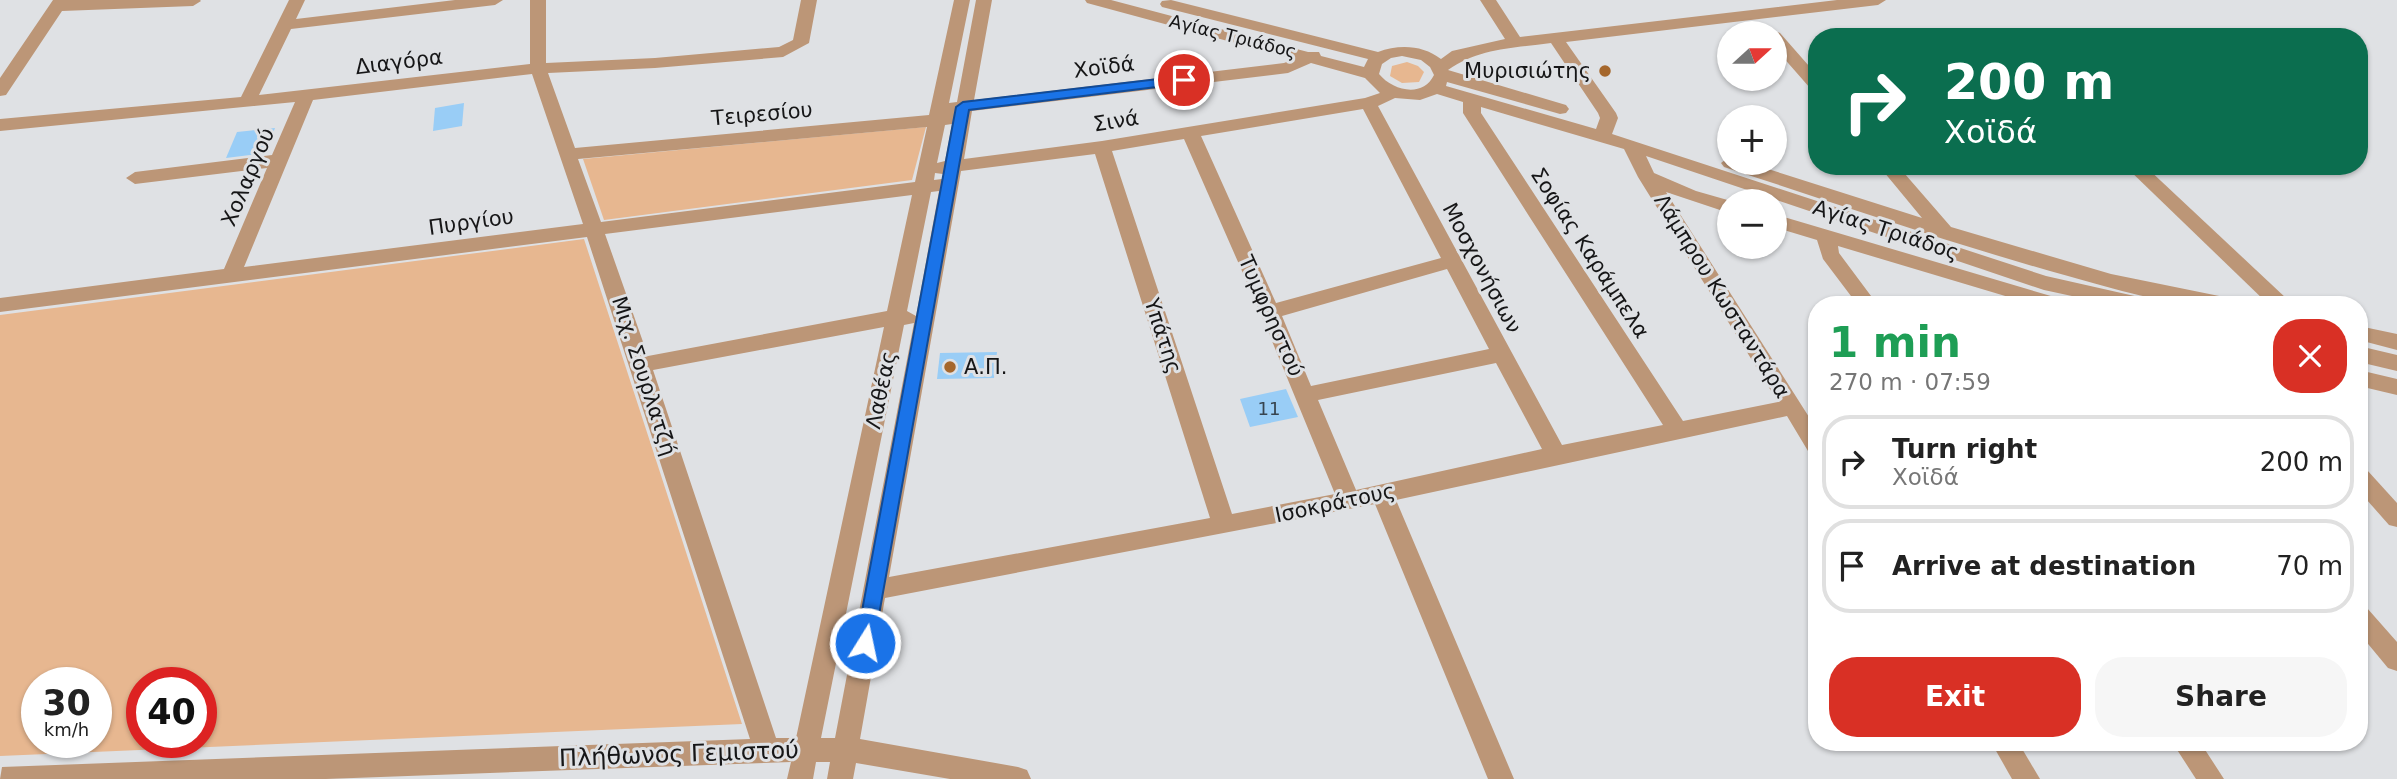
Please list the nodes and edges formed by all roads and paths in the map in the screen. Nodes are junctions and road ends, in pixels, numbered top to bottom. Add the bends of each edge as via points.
1 (297, 0) edge
2 (495, 0) edge
3 (538, 0) edge
4 (809, 0) edge
5 (962, 0) edge
6 (984, 0) edge
7 (1093, 0) edge
8 (1152, 0) edge
9 (1488, 0) edge
10 (1733, 0) edge
11 (1878, 0) edge
12 (193, 1) edge
13 (59, 3) edge
14 (1749, 13) junction
15 (1758, 21) edge
16 (285, 25) junction
17 (1555, 37) junction
18 (1516, 42) junction
19 (1486, 46) junction
20 (1410, 51) junction
21 (1787, 51) edge
22 (1313, 56) junction
23 (1380, 57) junction
24 (538, 68) junction
25 (1371, 74) junction
26 (1808, 75) edge
27 (1439, 77) junction
28 (0, 91) edge
29 (1391, 91) junction
30 (306, 96) junction
31 (1472, 99) junction
32 (247, 102) junction
33 (1368, 103) junction
34 (962, 113) junction
35 (939, 115) junction
36 (0, 125) edge
37 (1604, 130) junction
38 (1190, 132) junction
39 (1631, 145) junction
40 (1102, 147) junction
41 (568, 154) junction
42 (280, 160) junction
43 (1717, 160) edge
44 (950, 175) junction
45 (1763, 175) edge
46 (1895, 175) edge
47 (2144, 175) edge
48 (1647, 177) junction
49 (135, 178) dead end
50 (925, 178) junction
51 (1717, 203) edge
52 (1787, 224) edge
53 (595, 229) junction
54 (1826, 235) junction
55 (1944, 241) junction
56 (1453, 261) junction
57 (231, 276) junction
58 (1861, 296) edge
59 (2028, 296) edge
60 (2103, 296) edge
61 (2186, 296) edge
62 (2272, 296) edge
63 (0, 305) edge
64 (1270, 312) junction
65 (897, 317) junction
66 (924, 319) junction
67 (2368, 335) edge
68 (2397, 342) edge
69 (1502, 354) junction
70 (2368, 357) edge
71 (2397, 363) edge
72 (641, 365) junction
73 (2368, 380) edge
74 (2396, 387) edge
75 (1305, 395) junction
76 (1793, 407) junction
77 (1678, 430) junction
78 (1808, 432) edge
79 (1556, 455) junction
80 (2368, 486) edge
81 (1382, 494) junction
82 (1349, 501) junction
83 (2397, 518) edge
84 (1224, 526) junction
85 (875, 590) junction
86 (2368, 626) edge
87 (2397, 660) edge
88 (767, 750) junction
89 (807, 750) junction
90 (846, 750) junction
91 (2010, 751) edge
92 (2191, 751) edge
93 (2, 779) edge
94 (800, 779) edge
95 (840, 779) edge
96 (1018, 779) edge
97 (1502, 779) edge
98 (2027, 779) edge
99 (2211, 779) edge

1 - 16 street, Χολαργού
2 - 16 street
3 - 24 street, Μιχ. Σουρλατζή
4 - 24 street, Διαγόρα via 801,43 783,52
5 - 35 street, Λαθέας
6 - 34 street, Λαθέας
7 - 22 street, Αγίας Τριάδος
8 - 23 street, Αγίας Τριάδος
9 - 18 street
10 - 14 street
11 - 14 street
12 - 13 street
13 - 28 street
14 - 15 street
14 - 17 street
16 - 32 street, Χολαργού
17 - 18 street
17 - 37 street via 1607,113
18 - 19 street
19 - 20 street
19 - 27 street via 1458,55
20 - 23 street, Αγίας Τριάδος
20 - 27 street, Αγίας Τριάδος via 1429,57
21 - 26 street
22 - 25 street, Αγίας Τριάδος
22 - 34 street, Χοϊδά via 1288,68
23 - 25 street
24 - 30 street, Διαγόρα
24 - 41 street, Μιχ. Σουρλατζή
25 - 29 street, Αγίας Τριάδος
27 - 29 street, Αγίας Τριάδος via 1414,95
27 - 31 street, Αγίας Τριάδος
27 - 37 street, Αγίας Τριάδος
29 - 33 street, Σινά
30 - 32 street, Διαγόρα
30 - 42 street, Χολαργού
31 - 37 street, Αγίας Τριάδος
31 - 77 street, Σοφίας Καράμπελα via 1472,113
32 - 36 street, Διαγόρα
33 - 38 street, Σινά
33 - 56 street, Μοσχονήσιων
34 - 35 street, Τειρεσίου
34 - 44 street, Λαθέας
35 - 41 street, Τειρεσίου
35 - 50 street, Λαθέας
37 - 39 street, Αγίας Τριάδος
37 - 43 street, Αγίας Τριάδος
38 - 40 street, Σινά
38 - 64 street, Τυμφρηστού
39 - 48 street, Λάμπρου Κωσταντάρα
39 - 55 street, Αγίας Τριάδος
40 - 44 street, Σινά
40 - 84 street, Υπάτης
41 - 53 street, Μιχ. Σουρλατζή
42 - 49 street
42 - 57 street, Χολαργού
44 - 50 street, Πυργίου
44 - 66 street, Λαθέας
45 - 55 street, Αγίας Τριάδος
46 - 55 street
47 - 62 street
48 - 51 street
48 - 76 street, Λάμπρου Κωσταντάρα
50 - 53 street, Πυργίου
50 - 65 street, Λαθέας
52 - 54 street
53 - 57 street, Πυργίου
53 - 72 street, Μιχ. Σουρλατζή
54 - 58 street via 1830,254
54 - 59 street
55 - 60 street, Αγίας Τριάδος via 2044,283
55 - 61 street, Αγίας Τριάδος
56 - 64 street
56 - 69 street, Μοσχονήσιων
57 - 63 street, Πυργίου
64 - 75 street, Τυμφρηστού
65 - 66 street
65 - 72 street
65 - 89 street, Λαθέας
66 - 85 street, Λαθέας
67 - 68 street
69 - 75 street
69 - 79 street, Μοσχονήσιων
70 - 71 street
72 - 88 street, Μιχ. Σουρλατζή
73 - 74 street
75 - 82 street, Τυμφρηστού
76 - 77 street, Ισοκράτους
76 - 78 street, Λάμπρου Κωσταντάρα
77 - 79 street, Ισοκράτους
79 - 81 street, Ισοκράτους
80 - 83 street
81 - 82 street, Ισοκράτους
81 - 97 street
82 - 84 street, Ισοκράτους
84 - 85 street, Ισοκράτους
85 - 90 street, Λαθέας
86 - 87 street
88 - 89 street, Πλήθωνος Γεμιστού
88 - 93 street, Πλήθωνος Γεμιστού
89 - 90 street, Πλήθωνος Γεμιστού
89 - 94 street, Λαθέας
90 - 95 street, Λαθέας
90 - 96 street, Πλήθωνος Γεμιστού
91 - 98 street
92 - 99 street

